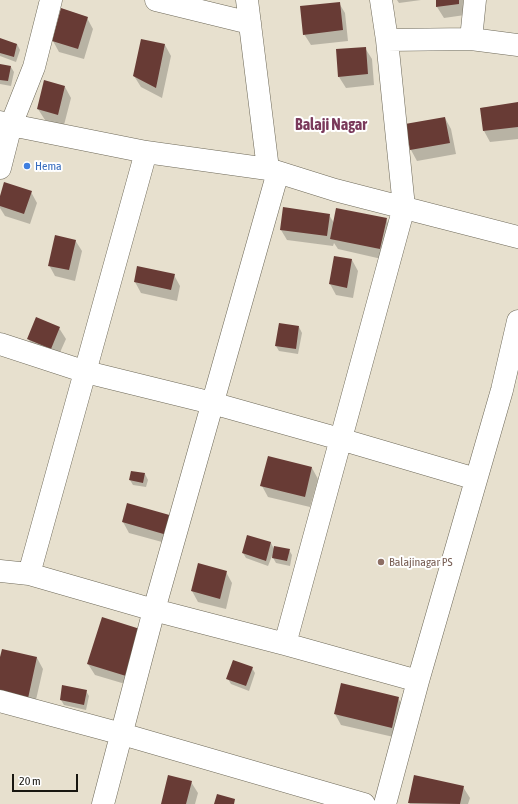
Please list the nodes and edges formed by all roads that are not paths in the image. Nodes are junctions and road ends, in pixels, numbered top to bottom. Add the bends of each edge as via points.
1 (51, 0) edge
2 (156, 0) edge
3 (247, 0) edge
4 (381, 0) edge
5 (475, 0) edge
6 (250, 23) junction
7 (387, 40) junction
8 (471, 40) junction
9 (518, 45) edge
10 (6, 123) edge
11 (146, 152) junction
12 (0, 168) edge
13 (273, 171) junction
14 (404, 208) junction
15 (518, 237) edge
16 (518, 321) edge
17 (0, 344) edge
18 (86, 372) junction
19 (212, 403) junction
20 (340, 439) junction
21 (476, 479) junction
22 (0, 571) edge
23 (29, 574) junction
24 (154, 610) junction
25 (285, 644) junction
26 (418, 681) junction
27 (0, 701) edge
28 (122, 734) junction
29 (103, 804) edge
30 (364, 804) edge
31 (385, 804) edge

1 - 10 street via 34,67
2 - 6 street
3 - 6 street
4 - 7 street
5 - 8 street
6 - 13 street
7 - 8 street
7 - 14 street
8 - 9 street
10 - 11 street
10 - 12 street
11 - 13 street
11 - 18 street
13 - 14 street
13 - 19 street
14 - 15 street
14 - 20 street
16 - 21 street via 502,390
17 - 18 street
18 - 19 street
18 - 23 street
19 - 20 street
19 - 24 street
20 - 21 street
20 - 25 street
21 - 26 street
22 - 23 street
23 - 24 street
24 - 25 street
24 - 28 street
25 - 26 street
26 - 31 street
27 - 28 street
28 - 29 street
28 - 30 street

